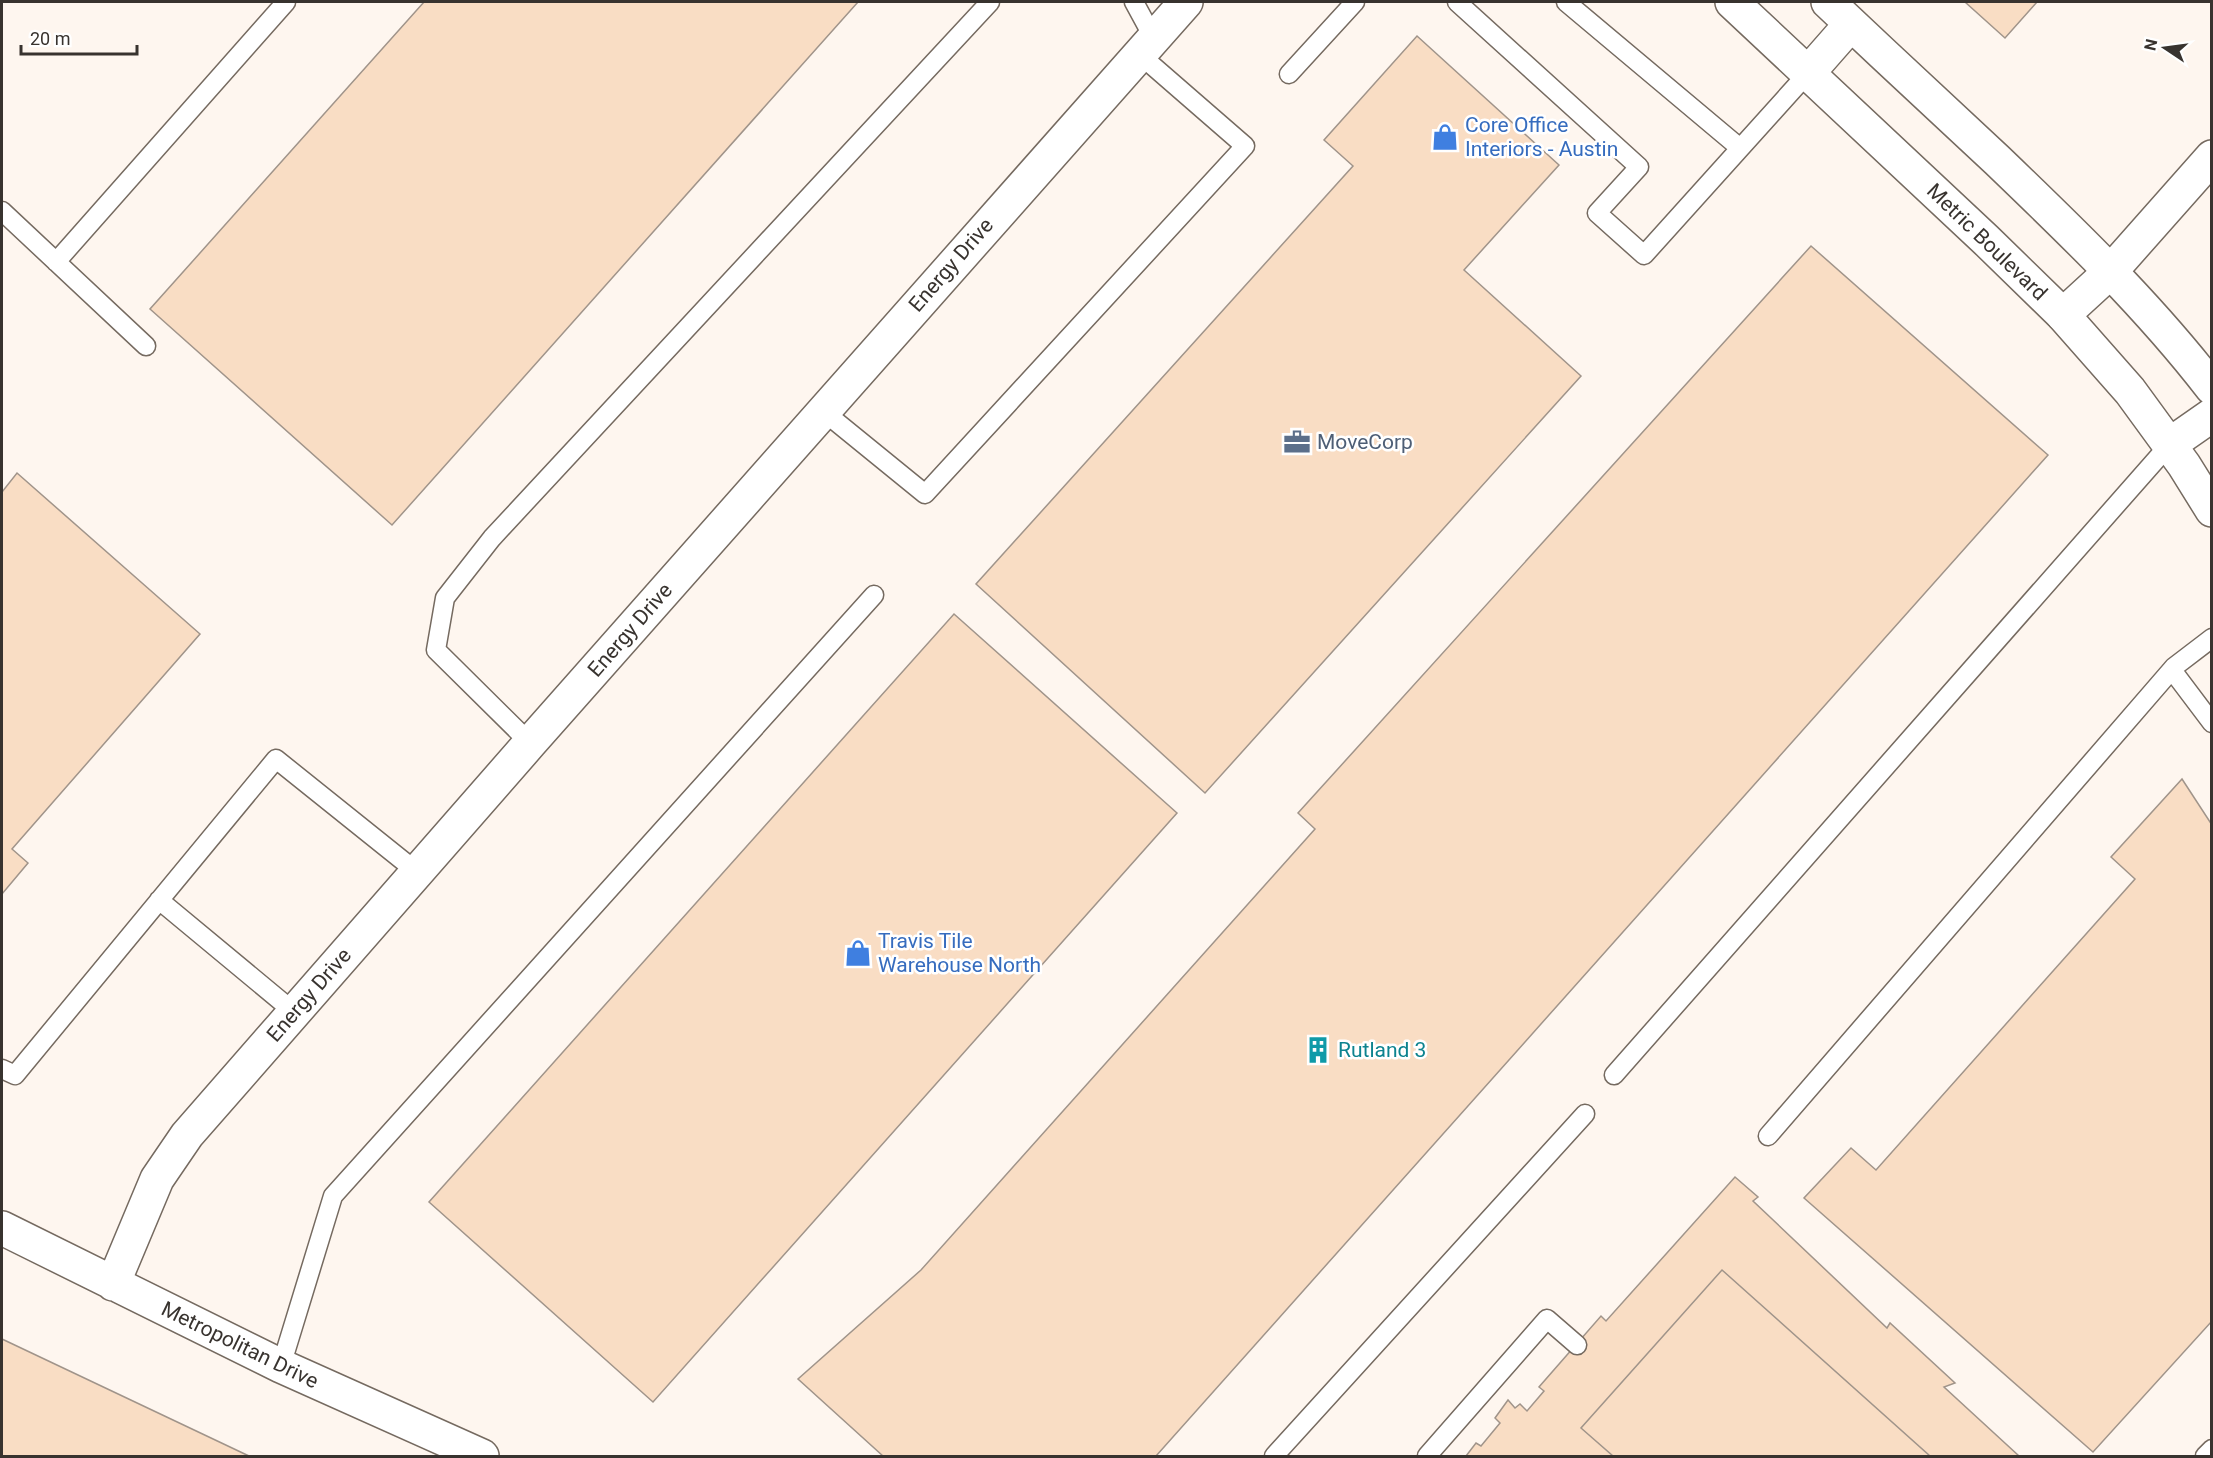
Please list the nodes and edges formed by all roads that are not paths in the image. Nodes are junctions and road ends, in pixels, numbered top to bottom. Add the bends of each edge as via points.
1 (286, 2) edge
2 (990, 2) edge
3 (1134, 2) edge
4 (1186, 2) edge
5 (1356, 2) edge
6 (1457, 2) edge
7 (1566, 2) edge
8 (1732, 2) edge
9 (1828, 2) edge
10 (1851, 24) junction
11 (1146, 45) junction
12 (1808, 73) junction
13 (1289, 74) dead end
14 (1740, 148) junction
15 (2211, 157) edge
16 (2, 211) edge
17 (56, 262) junction
18 (2110, 271) junction
19 (2063, 315) junction
20 (146, 346) dead end
21 (2208, 374) edge
22 (823, 411) junction
23 (2211, 415) edge
24 (2169, 445) junction
25 (2211, 510) edge
26 (874, 596) dead end
27 (2211, 638) edge
28 (2172, 670) junction
29 (2211, 723) edge
30 (530, 743) junction
31 (417, 872) junction
32 (159, 900) junction
33 (294, 1012) junction
34 (2, 1069) edge
35 (1614, 1075) dead end
36 (1585, 1114) dead end
37 (1768, 1136) dead end
38 (2, 1228) edge
39 (113, 1284) junction
40 (1577, 1345) dead end
41 (281, 1366) junction
42 (2211, 1449) edge
43 (482, 1456) edge
44 (1274, 1456) edge
45 (1427, 1456) edge
46 (2205, 1456) edge

1 - 17 lane
2 - 30 lane via 492,538 445,598 436,650
3 - 11 lane
4 - 11 street, Energy Drive
5 - 13 lane
6 - 14 lane via 1639,166 1597,213 1644,255
7 - 14 lane
8 - 12 street, Metric Boulevard
9 - 10 street
10 - 12 street
10 - 18 street
11 - 22 street, Energy Drive
11 - 22 lane via 1245,146 925,494
12 - 14 lane
12 - 19 street, Metric Boulevard
15 - 18 street
16 - 17 lane
17 - 20 lane
18 - 19 street
18 - 21 street
19 - 24 street, Metric Boulevard via 2130,391
22 - 30 street, Energy Drive
23 - 24 street
24 - 25 street, Metric Boulevard
24 - 35 lane
26 - 41 lane via 333,1196
27 - 28 lane
28 - 29 lane
28 - 37 lane
30 - 31 street, Energy Drive
31 - 32 lane via 276,759
31 - 33 street, Energy Drive
32 - 33 lane
32 - 34 lane via 15,1075
33 - 39 street, Energy Drive via 187,1135 157,1179
36 - 44 lane
38 - 39 street, Metropolitan Drive
39 - 41 street, Metropolitan Drive
40 - 45 lane via 1547,1319
41 - 43 street, Metropolitan Drive
42 - 46 lane

